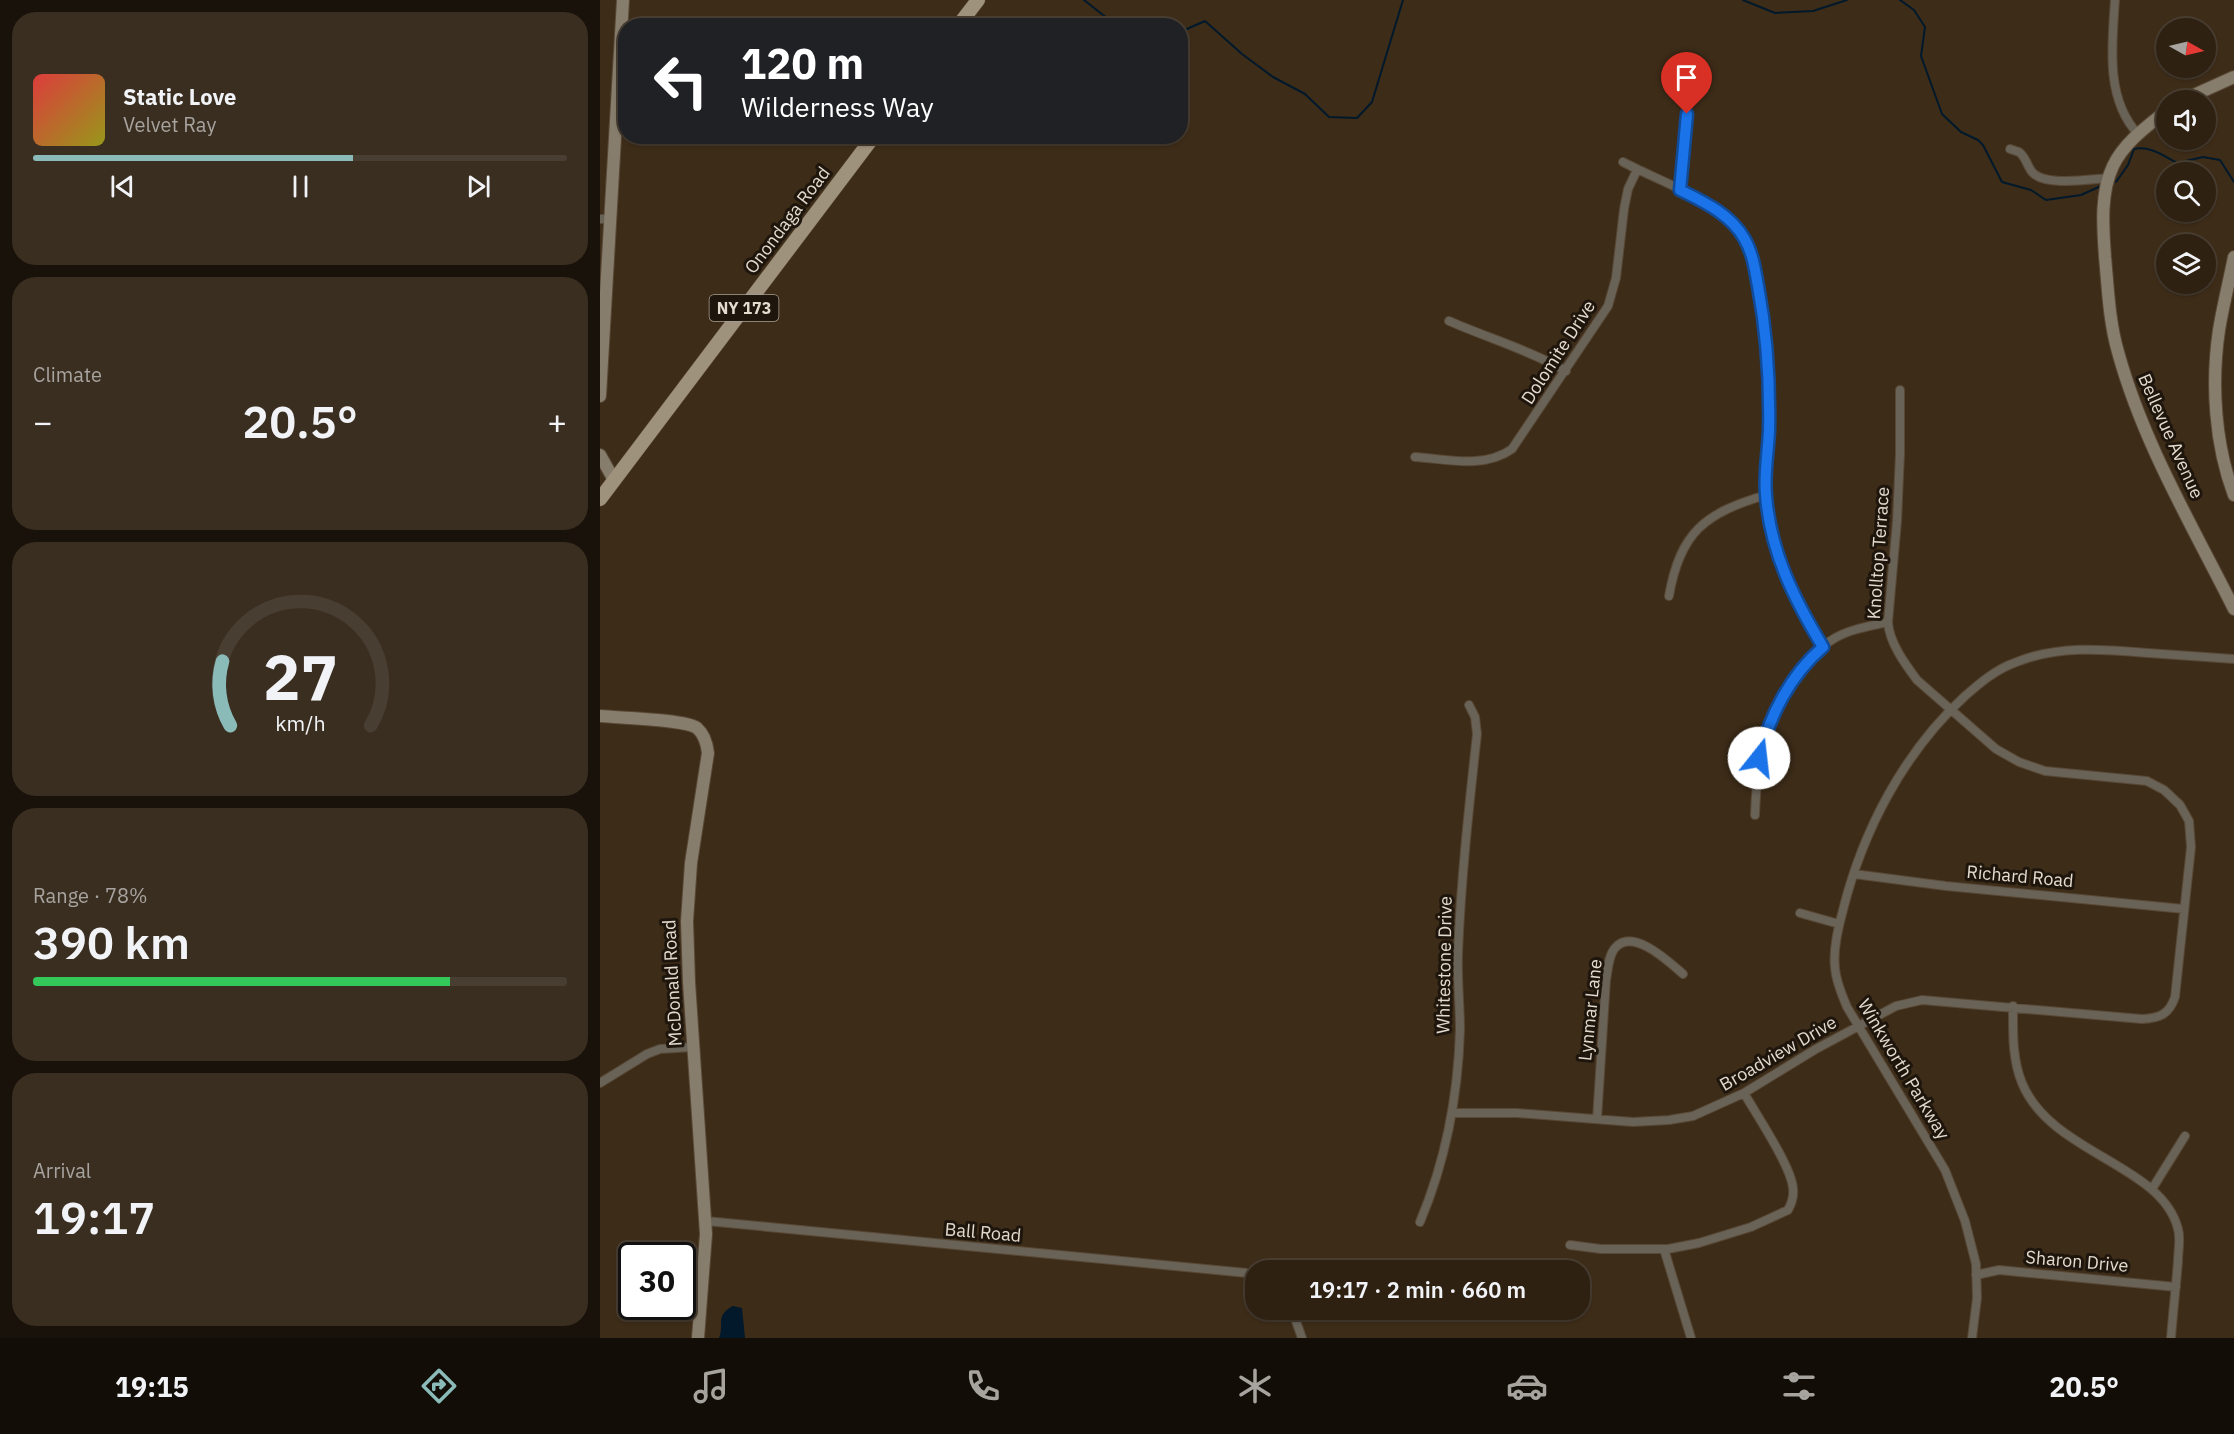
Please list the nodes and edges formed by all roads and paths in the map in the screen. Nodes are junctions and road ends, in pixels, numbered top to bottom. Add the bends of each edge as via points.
1 (623, 0) edge
2 (978, 0) edge
3 (2115, 0) edge
4 (621, 18) edge
5 (964, 18) edge
6 (618, 58) edge
7 (2234, 77) edge
8 (1690, 78) dead end
9 (2205, 90) edge
10 (2156, 119) edge
11 (2138, 134) junction
12 (868, 144) edge
13 (2010, 149) dead end
14 (1623, 162) dead end
15 (1637, 170) junction
16 (2109, 178) junction
17 (1680, 190) junction
18 (604, 219) edge
19 (2234, 257) edge
20 (1449, 321) dead end
21 (1566, 372) junction
22 (1900, 390) dead end
23 (600, 396) edge
24 (600, 455) edge
25 (1415, 457) dead end
26 (614, 480) junction
27 (1766, 495) junction
28 (2234, 495) edge
29 (600, 499) edge
30 (1670, 596) dead end
31 (2234, 609) edge
32 (1888, 622) junction
33 (1823, 647) junction
34 (2234, 659) edge
35 (1469, 705) dead end
36 (1952, 709) junction
37 (600, 716) edge
38 (1755, 815) dead end
39 (1854, 874) junction
40 (2184, 909) junction
41 (1800, 913) dead end
42 (1839, 924) junction
43 (1683, 974) dead end
44 (2175, 997) joint
45 (2013, 1006) junction
46 (1858, 1026) junction
47 (693, 1047) junction
48 (600, 1083) edge
49 (1744, 1094) junction
50 (1453, 1113) junction
51 (1597, 1119) junction
52 (2185, 1136) dead end
53 (2152, 1189) junction
54 (706, 1221) junction
55 (1420, 1222) dead end
56 (1570, 1245) dead end
57 (1664, 1249) junction
58 (1245, 1273) edge
59 (1976, 1275) junction
60 (2176, 1287) junction
61 (1296, 1320) edge
62 (698, 1338) edge
63 (1302, 1338) edge
64 (1691, 1338) edge
65 (1972, 1338) edge
66 (2171, 1338) edge

1 - 4 street
2 - 5 main road
3 - 11 street via 2112,54 2118,99 2126,120
6 - 18 street
7 - 9 street
8 - 17 street
10 - 11 street, Bellevue Avenue
11 - 16 street, Bellevue Avenue via 2118,157
12 - 26 main road, Onondaga Road / NY 173
13 - 16 street via 2019,152 2032,172 2046,179
14 - 15 street
15 - 17 street
15 - 21 street, Dolomite Drive via 1624,209 1610,300
16 - 31 street, Bellevue Avenue via 2103,232 2108,300 2117,349 2157,458
17 - 27 street via 1724,216 1744,238 1751,254 1766,344
18 - 23 street
19 - 28 street via 2219,330 2215,390 2220,441
20 - 21 street
21 - 25 street, Dolomite Drive via 1506,454 1478,462
22 - 32 street, Knolltop Terrace via 1897,521
24 - 26 street
26 - 29 main road, Onondaga Road / NY 173
27 - 30 street via 1724,509 1697,529 1677,560
27 - 33 street via 1782,569
32 - 33 street via 1850,632
32 - 36 street, Knolltop Terrace via 1907,668
33 - 38 street via 1800,670 1772,717 1759,758
34 - 36 street, Winkworth Parkway via 2095,649 2044,653 2004,668 1981,682
35 - 50 street, Whitestone Drive via 1477,734 1463,874 1458,956 1460,1031
36 - 39 street, Winkworth Parkway via 1927,736 1883,805
36 - 40 street, Knolltop Terrace via 1996,749 2019,762 2045,771 2147,782 2174,797 2186,813 2191,832
37 - 47 street, McDonald Road via 683,723 697,729 707,744 687,921
39 - 40 street, Richard Road
39 - 42 street, Winkworth Parkway
40 - 44 street, Knolltop Terrace
41 - 42 street
42 - 46 street, Winkworth Parkway via 1835,969 1847,1007
43 - 51 street, Lynmar Lane via 1638,942 1628,941 1614,949 1606,980
44 - 45 street, Broadview Drive via 2168,1012 2142,1019
45 - 46 street, Broadview Drive via 1922,1000 1896,1005
45 - 53 street via 2017,1066 2034,1104 2059,1130
46 - 49 street, Broadview Drive
46 - 59 street, Winkworth Parkway via 1945,1170 1965,1221
47 - 48 street via 647,1054
47 - 54 street, McDonald Road
49 - 51 street, Broadview Drive via 1693,1116 1633,1122
49 - 57 street via 1791,1180 1793,1193 1788,1210 1751,1227
50 - 51 street, Broadview Drive
50 - 55 street, Whitestone Drive via 1433,1191
52 - 53 street
53 - 60 street via 2167,1203 2178,1229
54 - 58 street, Ball Road
54 - 62 street, McDonald Road
56 - 57 street
57 - 64 street
59 - 60 street, Sharon Drive via 1999,1270
59 - 65 street, Winkworth Parkway
60 - 66 street
61 - 63 street

